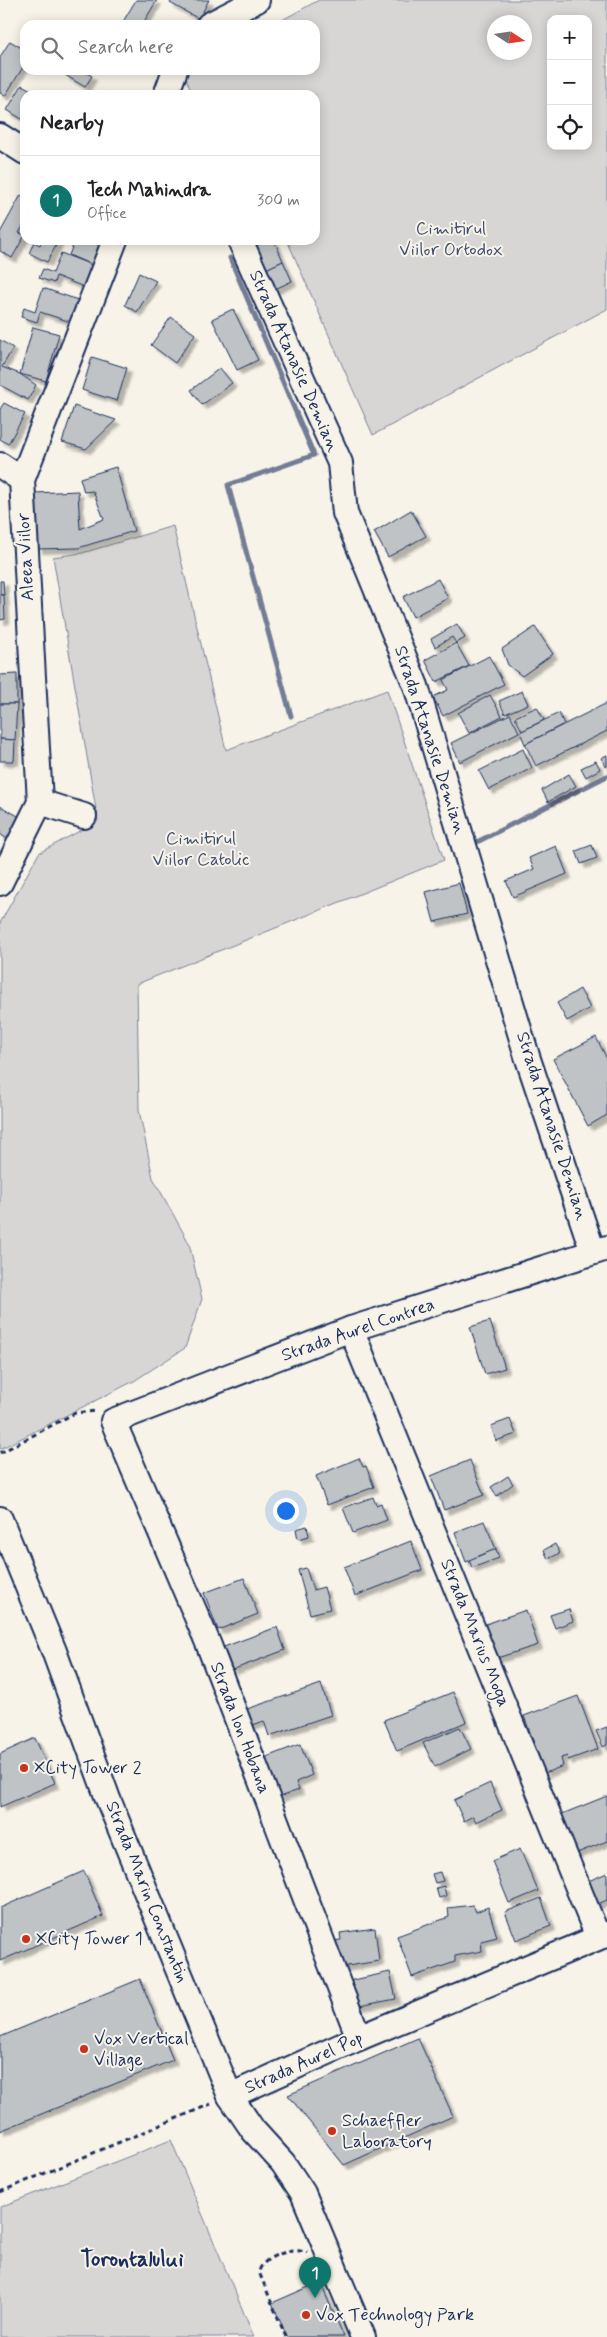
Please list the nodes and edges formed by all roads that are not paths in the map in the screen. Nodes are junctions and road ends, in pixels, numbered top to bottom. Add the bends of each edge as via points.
1 (257, 0) edge
2 (219, 20) edge
3 (173, 75) edge
4 (168, 90) edge
5 (0, 136) edge
6 (20, 149) edge
7 (113, 245) edge
8 (242, 245) edge
9 (0, 465) edge
10 (22, 480) junction
11 (40, 802) junction
12 (84, 816) dead end
13 (0, 883) edge
14 (600, 1250) edge
15 (351, 1329) junction
16 (113, 1421) joint
17 (0, 1519) edge
18 (602, 1936) edge
19 (359, 2038) junction
20 (230, 2096) junction
21 (363, 2337) edge

1 - 2 street
3 - 4 street
5 - 6 street
7 - 10 street, Aleea Viilor
8 - 14 street, Strada Atanasie Demian via 340,463 345,513 416,686 527,1056
9 - 10 street
10 - 11 street, Aleea Viilor
11 - 12 street
11 - 13 street, Aleea Viilor
14 - 15 street, Strada Aurel Contrea
15 - 16 street, Strada Aurel Contrea
15 - 18 street, Strada Marius Moga
16 - 19 street, Strada Ion Hobana via 208,1643
17 - 20 street, Strada Marin Constantin via 54,1651 108,1799
18 - 19 street, Strada Aurel Pop
19 - 20 street, Strada Aurel Pop
20 - 21 street, Strada Marin Constantin via 303,2193

